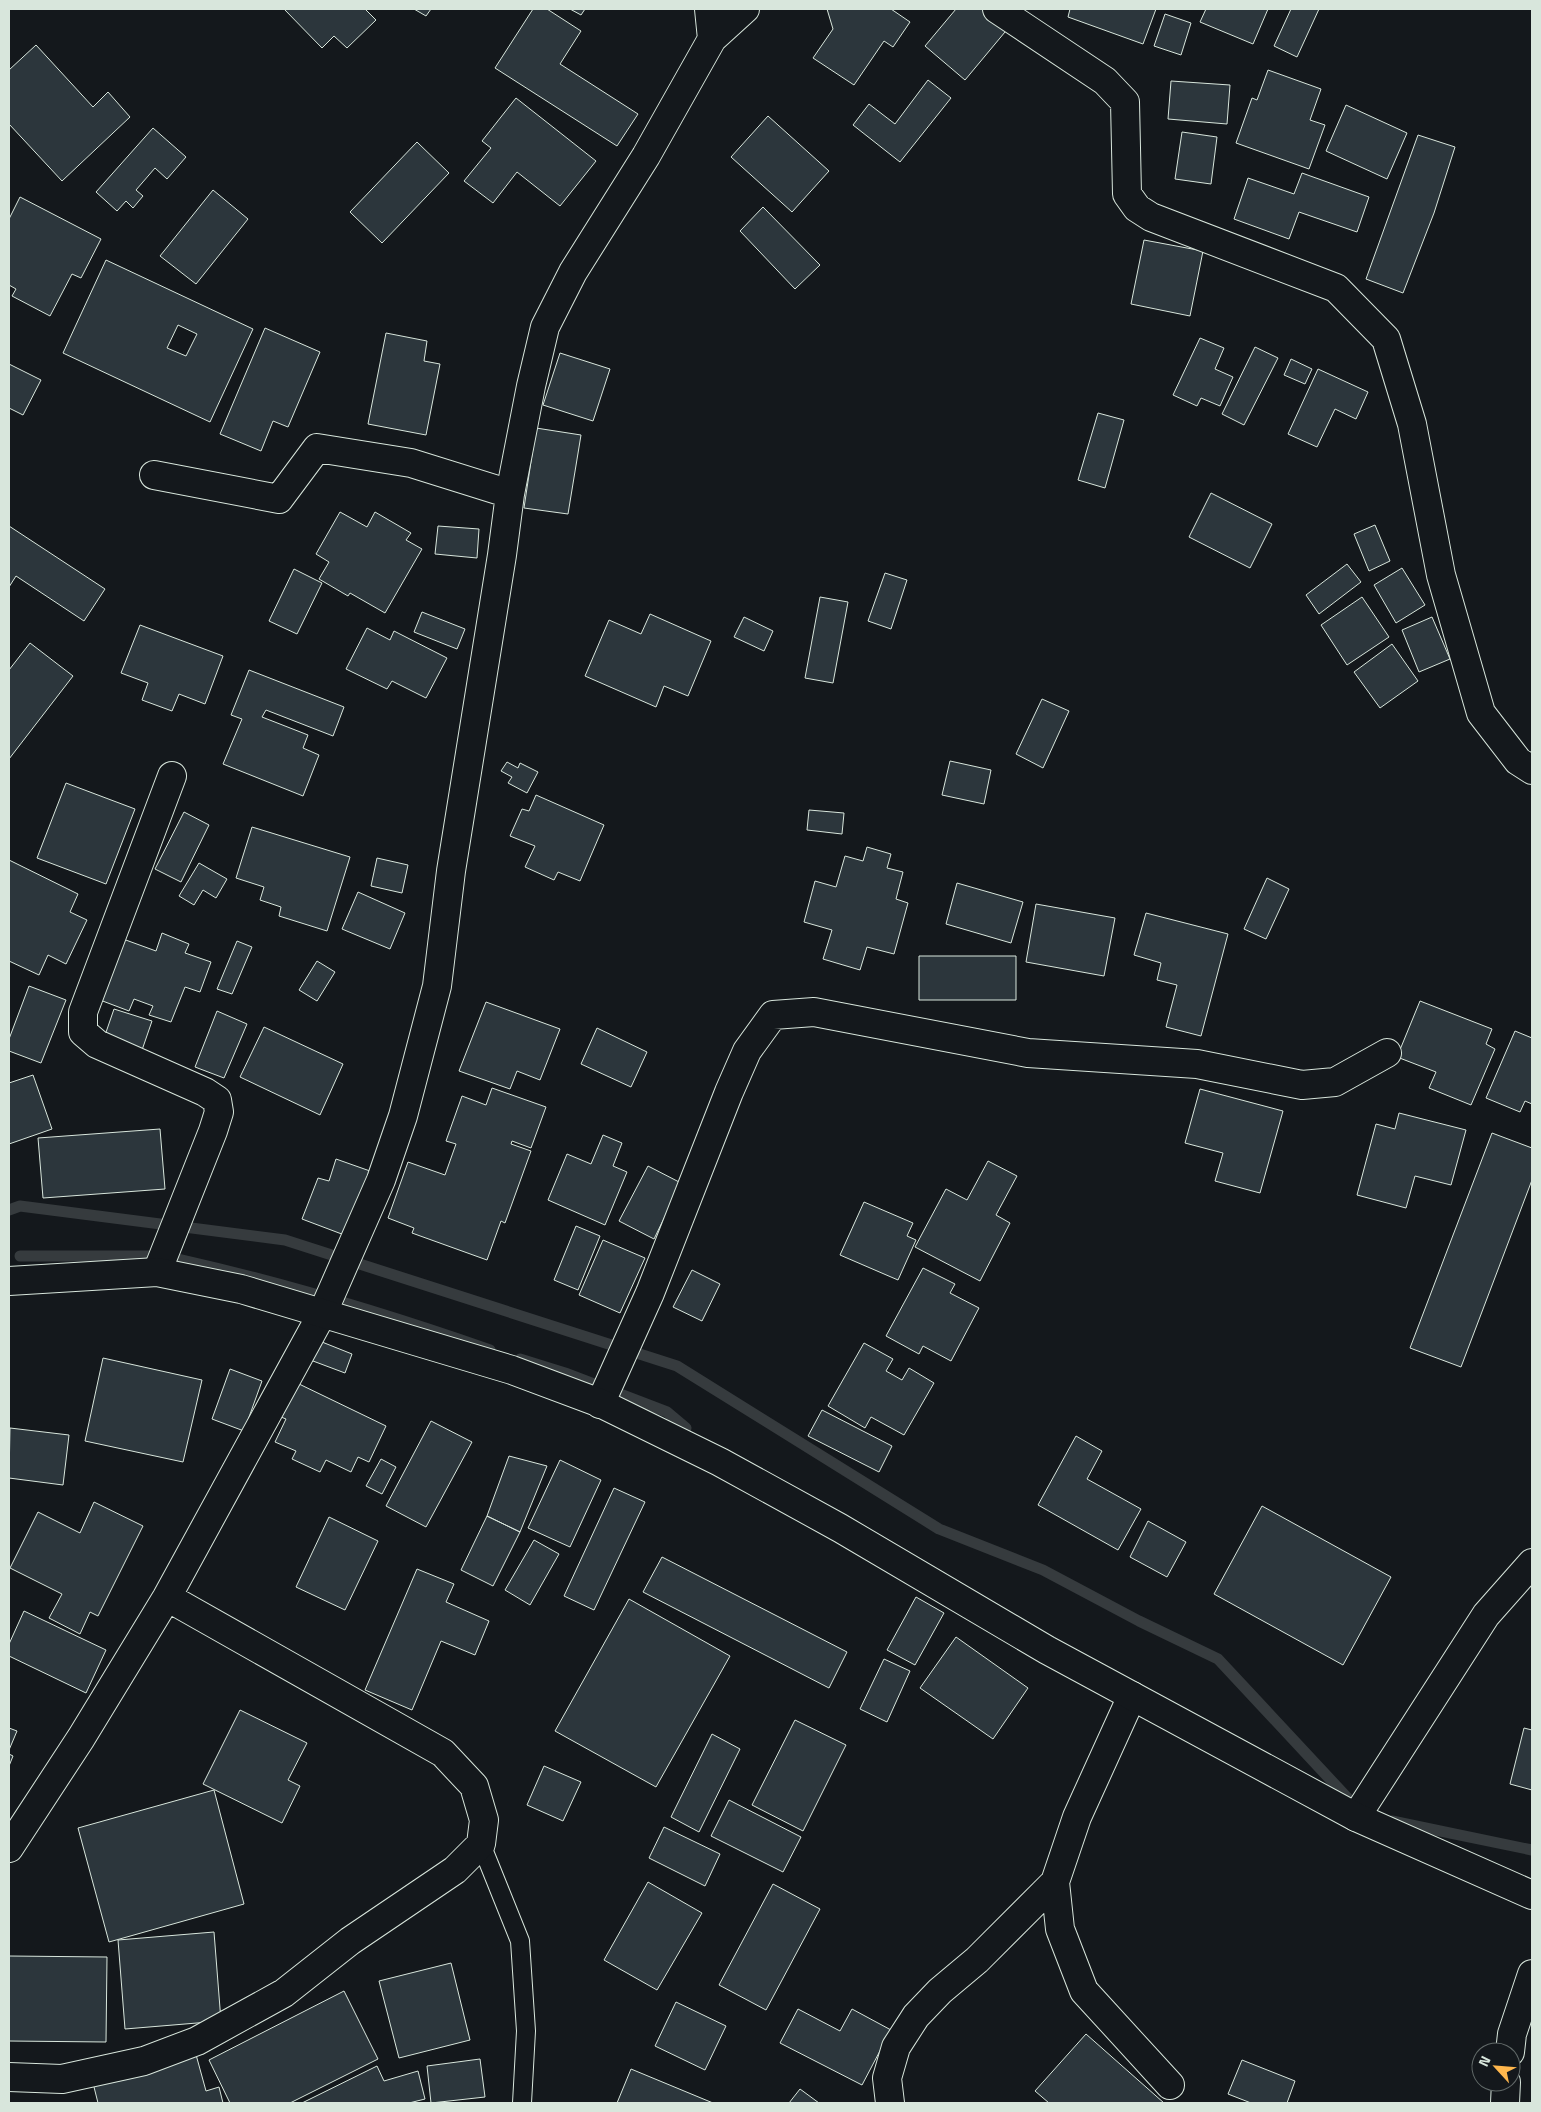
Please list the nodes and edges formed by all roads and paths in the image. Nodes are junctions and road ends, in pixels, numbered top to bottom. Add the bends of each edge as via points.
1 (709, 9) edge
2 (745, 9) edge
3 (997, 9) edge
4 (712, 39) junction
5 (154, 476) dead end
6 (510, 494) junction
7 (1532, 770) edge
8 (172, 776) dead end
9 (1387, 1053) dead end
10 (157, 1272) junction
11 (9, 1282) edge
12 (323, 1312) junction
13 (600, 1404) junction
14 (1532, 1563) edge
15 (167, 1597) junction
16 (1132, 1696) junction
17 (1356, 1818) junction
18 (481, 1844) junction
19 (9, 1848) edge
20 (1056, 1882) junction
21 (1532, 1896) edge
22 (1532, 1974) edge
23 (1511, 2042) edge
24 (9, 2077) edge
25 (1170, 2085) dead end
26 (522, 2103) edge
27 (890, 2103) edge

1 - 4 street
2 - 4 street
3 - 7 street via 1105,81 1125,102 1127,194 1137,208 1151,217 1336,288 1386,339 1412,424 1440,575 1481,713 1518,761
4 - 6 street via 646,156 573,272 545,328
5 - 6 street via 279,499 317,448 411,463
6 - 12 street via 451,871 437,986 403,1116 381,1180
8 - 10 street via 83,1012 83,1032 98,1044 217,1100 219,1112 213,1131
9 - 13 street via 1335,1082 1302,1085 1197,1064 1028,1053 814,1012 773,1015 747,1051 650,1293
10 - 11 street
10 - 12 street via 241,1289
12 - 13 street via 512,1370
12 - 15 street
13 - 16 street via 720,1462 832,1523 1047,1650
14 - 17 street via 1486,1615
15 - 18 street via 443,1753 474,1786 484,1820
15 - 19 street
16 - 17 street
16 - 20 street via 1076,1817
17 - 21 street
18 - 24 street via 455,1870 350,1940 284,1993 197,2041 144,2061 62,2079
18 - 26 lane via 520,1941 526,2031
20 - 25 street via 1060,1929 1084,1991
20 - 27 street via 916,2016 896,2047 887,2078
22 - 23 street

